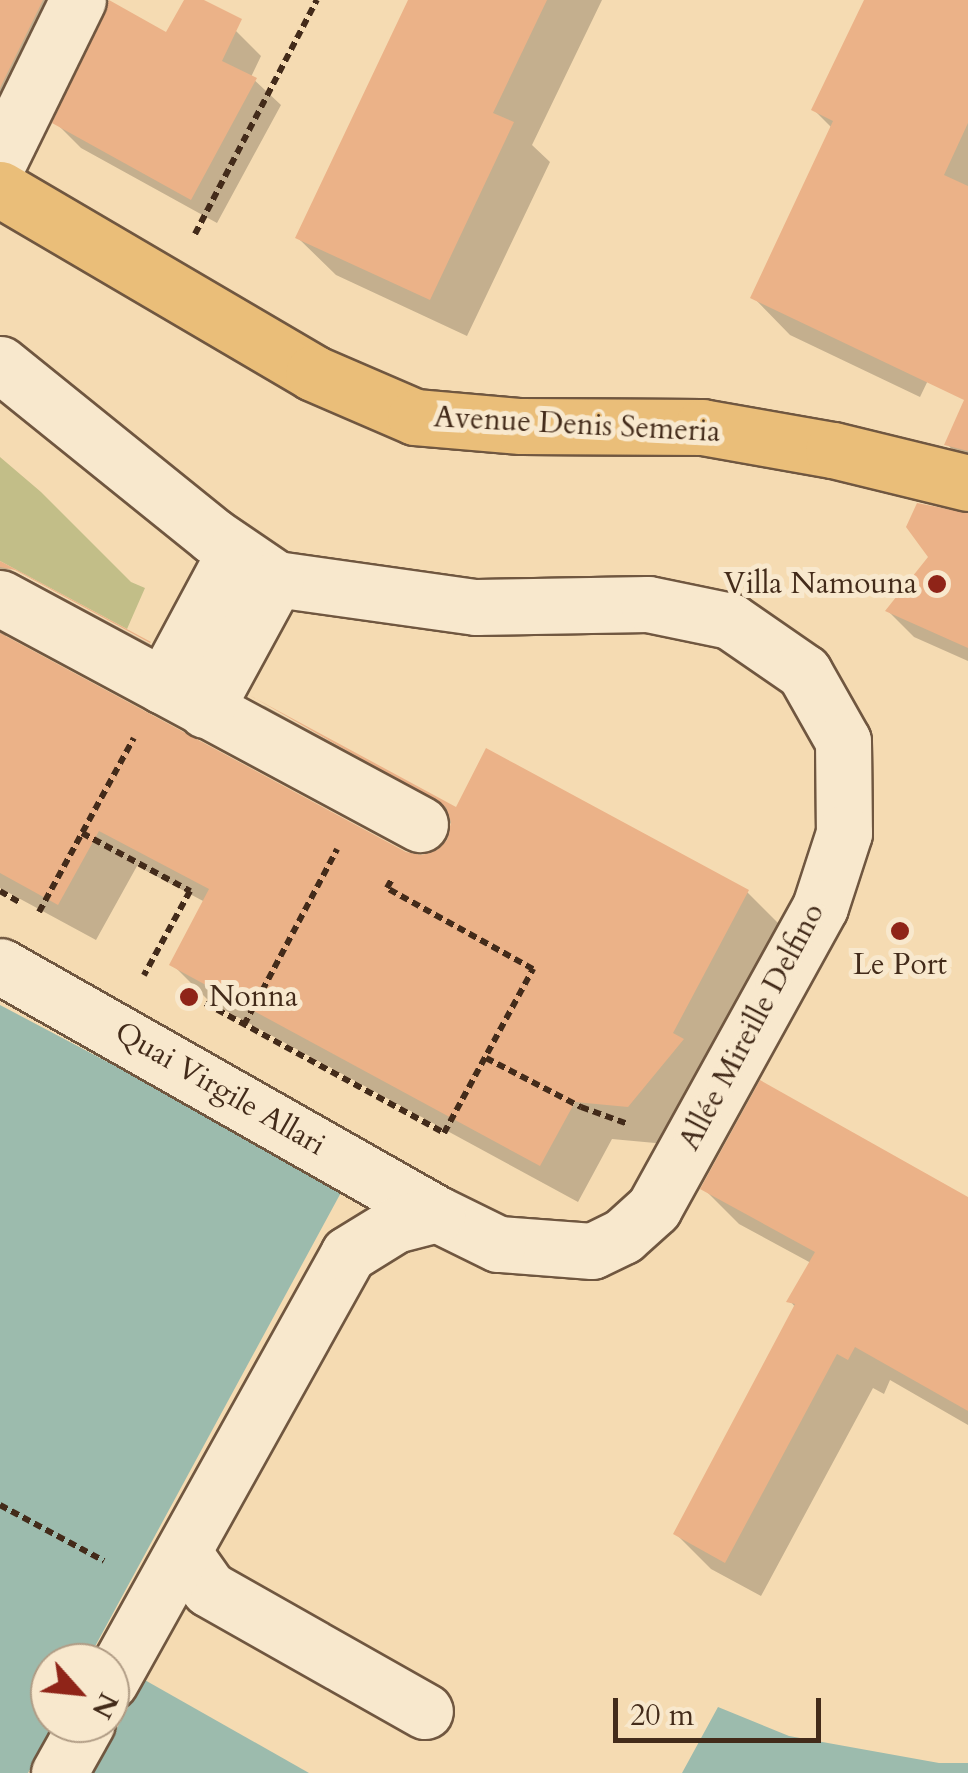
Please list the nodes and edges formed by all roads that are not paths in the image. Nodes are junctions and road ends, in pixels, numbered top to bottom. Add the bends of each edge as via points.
1 (78, 0) edge
2 (0, 159) edge
3 (0, 189) edge
4 (0, 364) edge
5 (968, 483) edge
6 (256, 565) junction
7 (0, 598) edge
8 (184, 698) junction
9 (420, 824) road end
10 (0, 966) edge
11 (437, 1214) junction
12 (159, 1573) junction
13 (128, 1643) edge
14 (425, 1710) dead end
15 (76, 1743) edge
16 (59, 1773) edge

1 - 2 street
3 - 5 main road, Avenue Denis Semeria via 312,373 415,417 521,426 702,427
4 - 6 street
6 - 8 street
6 - 11 street, Allée Mireille Delfino via 476,607 648,604 730,622 804,672 843,741 844,833 820,907 654,1208 623,1236 592,1250 498,1244
7 - 8 street
8 - 9 street
10 - 11 street, Quai Virgile Allari
11 - 12 street via 395,1224 348,1254
12 - 13 street
12 - 14 street via 209,1589
15 - 16 street

